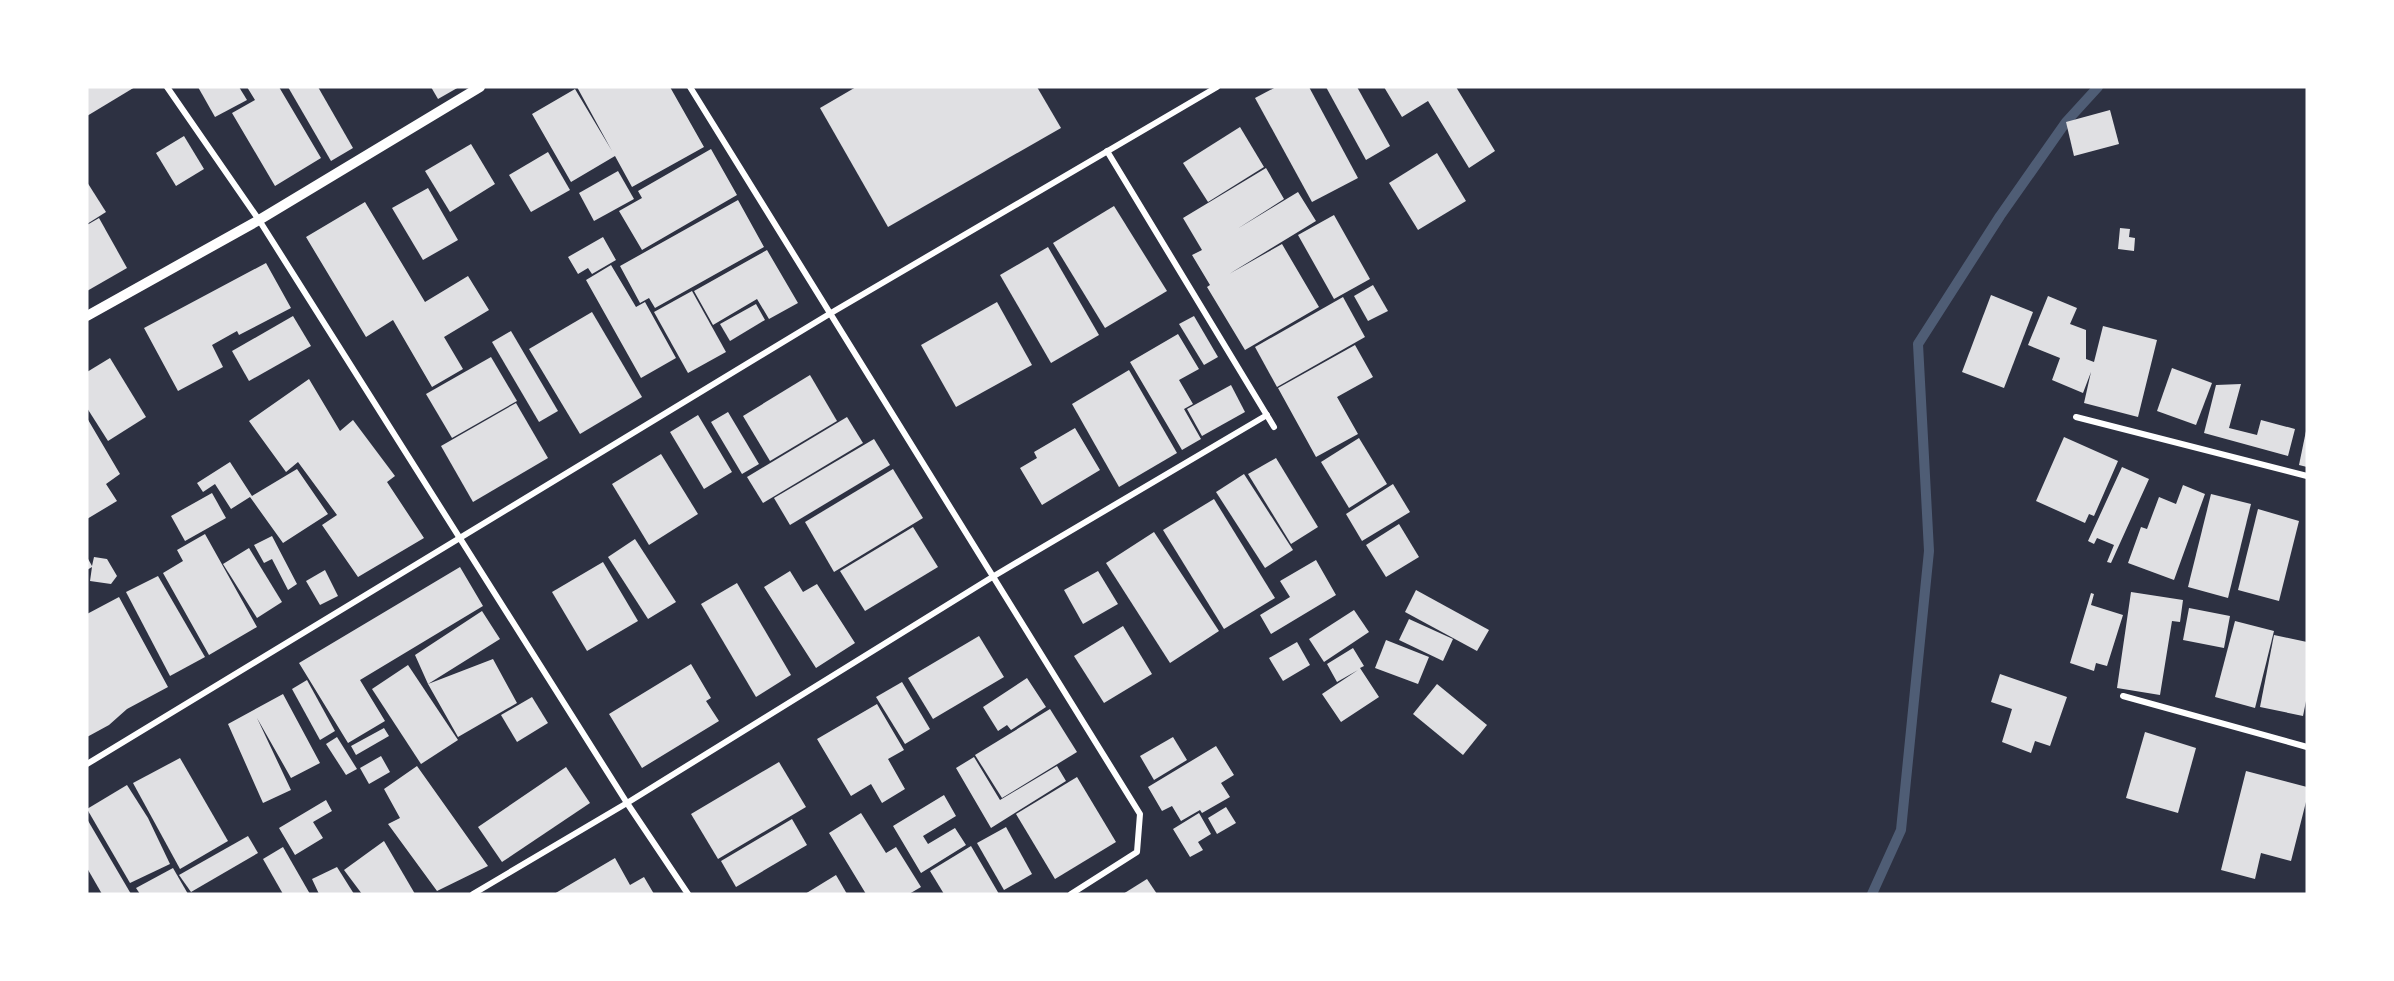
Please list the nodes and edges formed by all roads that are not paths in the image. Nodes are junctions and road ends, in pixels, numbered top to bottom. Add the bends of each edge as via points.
1 (167, 87) edge
2 (480, 87) edge
3 (690, 87) edge
4 (1217, 87) edge
5 (1107, 151) junction
6 (259, 220) junction
7 (831, 313) junction
8 (87, 316) edge
9 (1267, 415) junction
10 (2076, 417) dead end
11 (1274, 427) dead end
12 (2307, 476) edge
13 (461, 539) junction
14 (994, 576) junction
15 (2123, 696) dead end
16 (2307, 747) edge
17 (87, 764) edge
18 (627, 803) junction
19 (473, 894) edge
20 (688, 894) edge
21 (1071, 894) edge

1 - 6 street
2 - 6 street
3 - 7 street
4 - 5 street
5 - 7 street
5 - 9 street
6 - 8 street
6 - 13 street
7 - 13 street
7 - 14 street
9 - 11 street
9 - 14 street
10 - 12 street
13 - 17 street
13 - 18 street
14 - 18 street
14 - 21 street via 1140,814 1137,852
15 - 16 street
18 - 19 street
18 - 20 street

